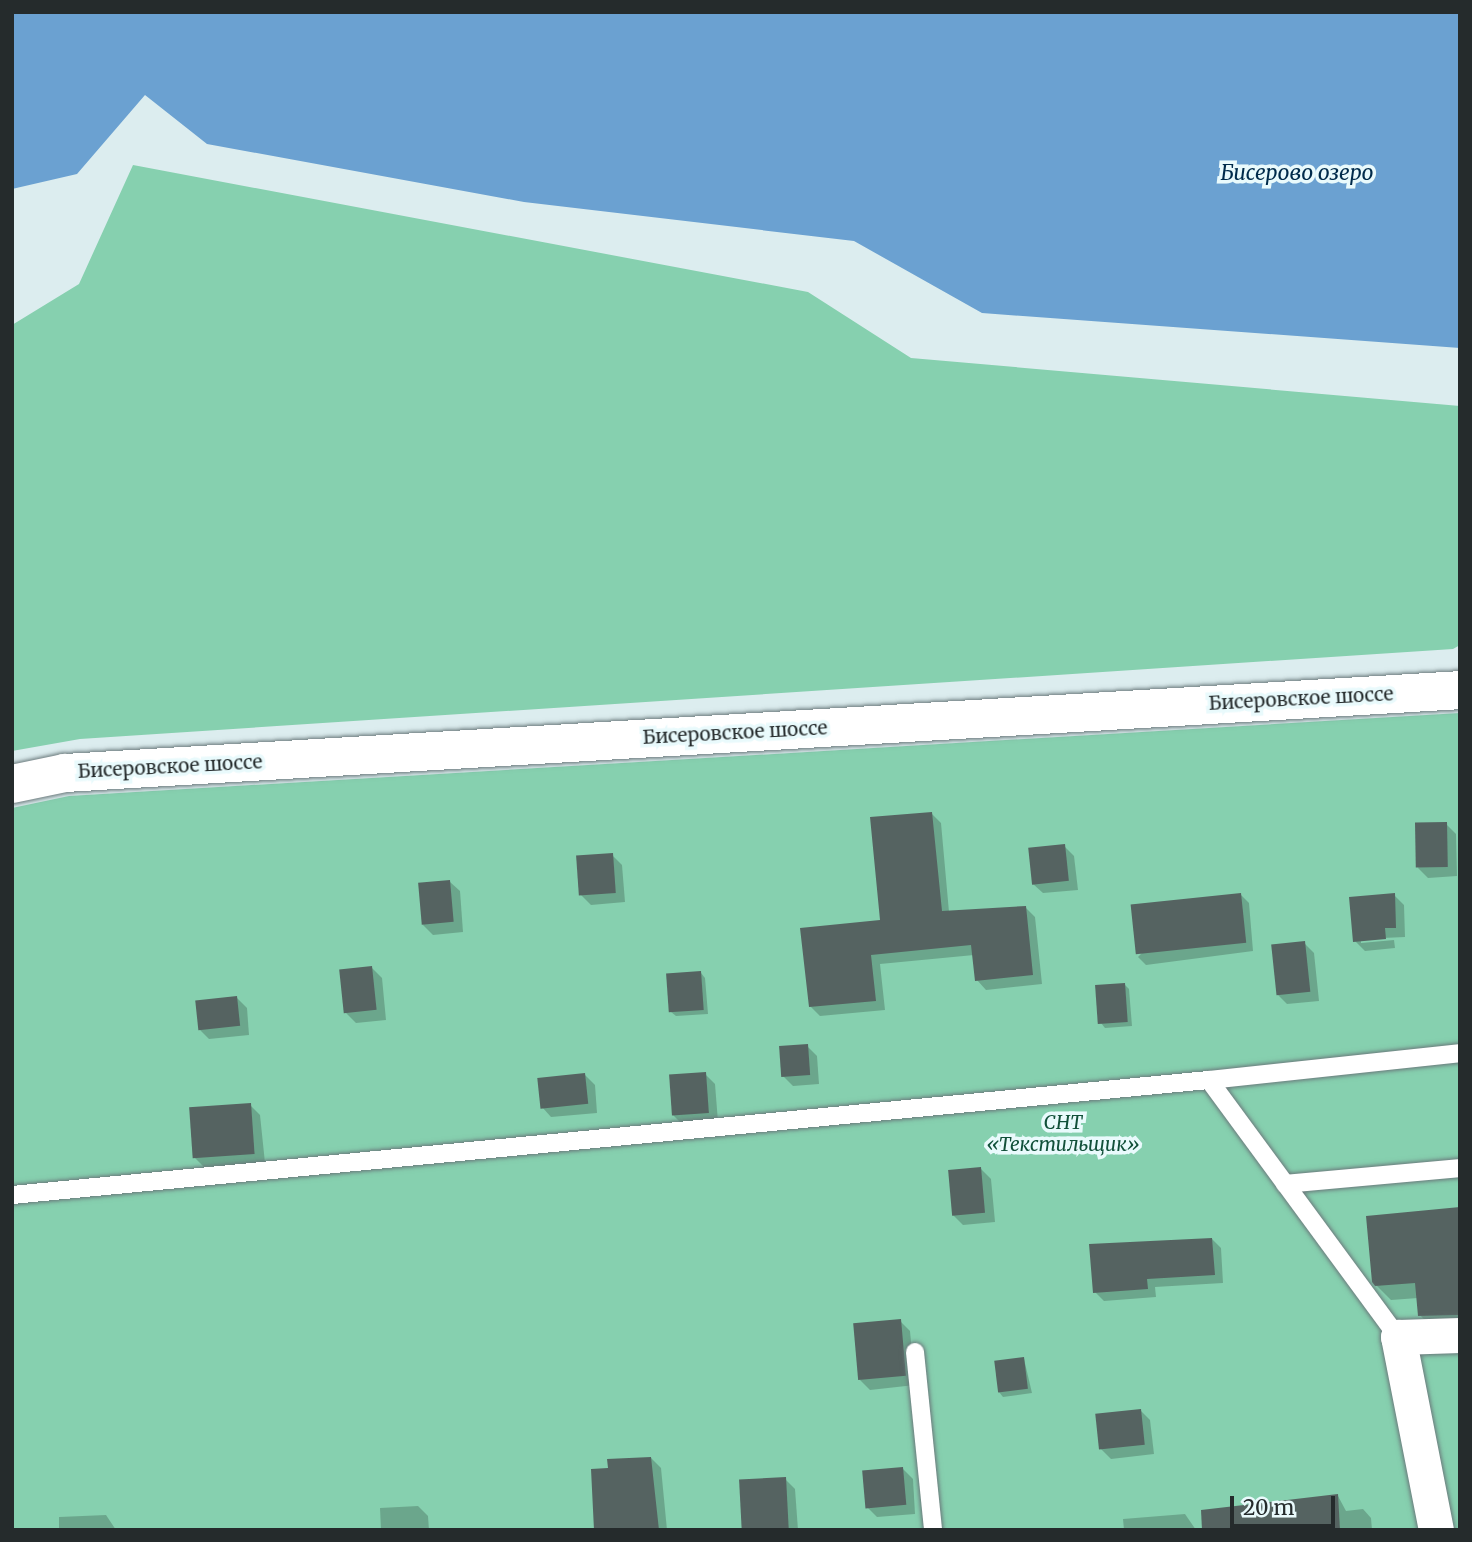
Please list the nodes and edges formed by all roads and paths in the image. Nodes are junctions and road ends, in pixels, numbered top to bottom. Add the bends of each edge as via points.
1 (1460, 690) edge
2 (12, 784) edge
3 (1460, 1053) edge
4 (1209, 1080) junction
5 (1460, 1168) edge
6 (1285, 1184) junction
7 (12, 1195) edge
8 (1460, 1335) edge
9 (1398, 1338) junction
10 (915, 1352) dead end
11 (933, 1530) edge
12 (1436, 1530) edge

1 - 2 main road, Бисеровское шоссе via 65,773
3 - 4 lane
4 - 6 lane
4 - 7 lane
5 - 6 lane
6 - 9 lane
8 - 9 street
9 - 12 street
10 - 11 lane

